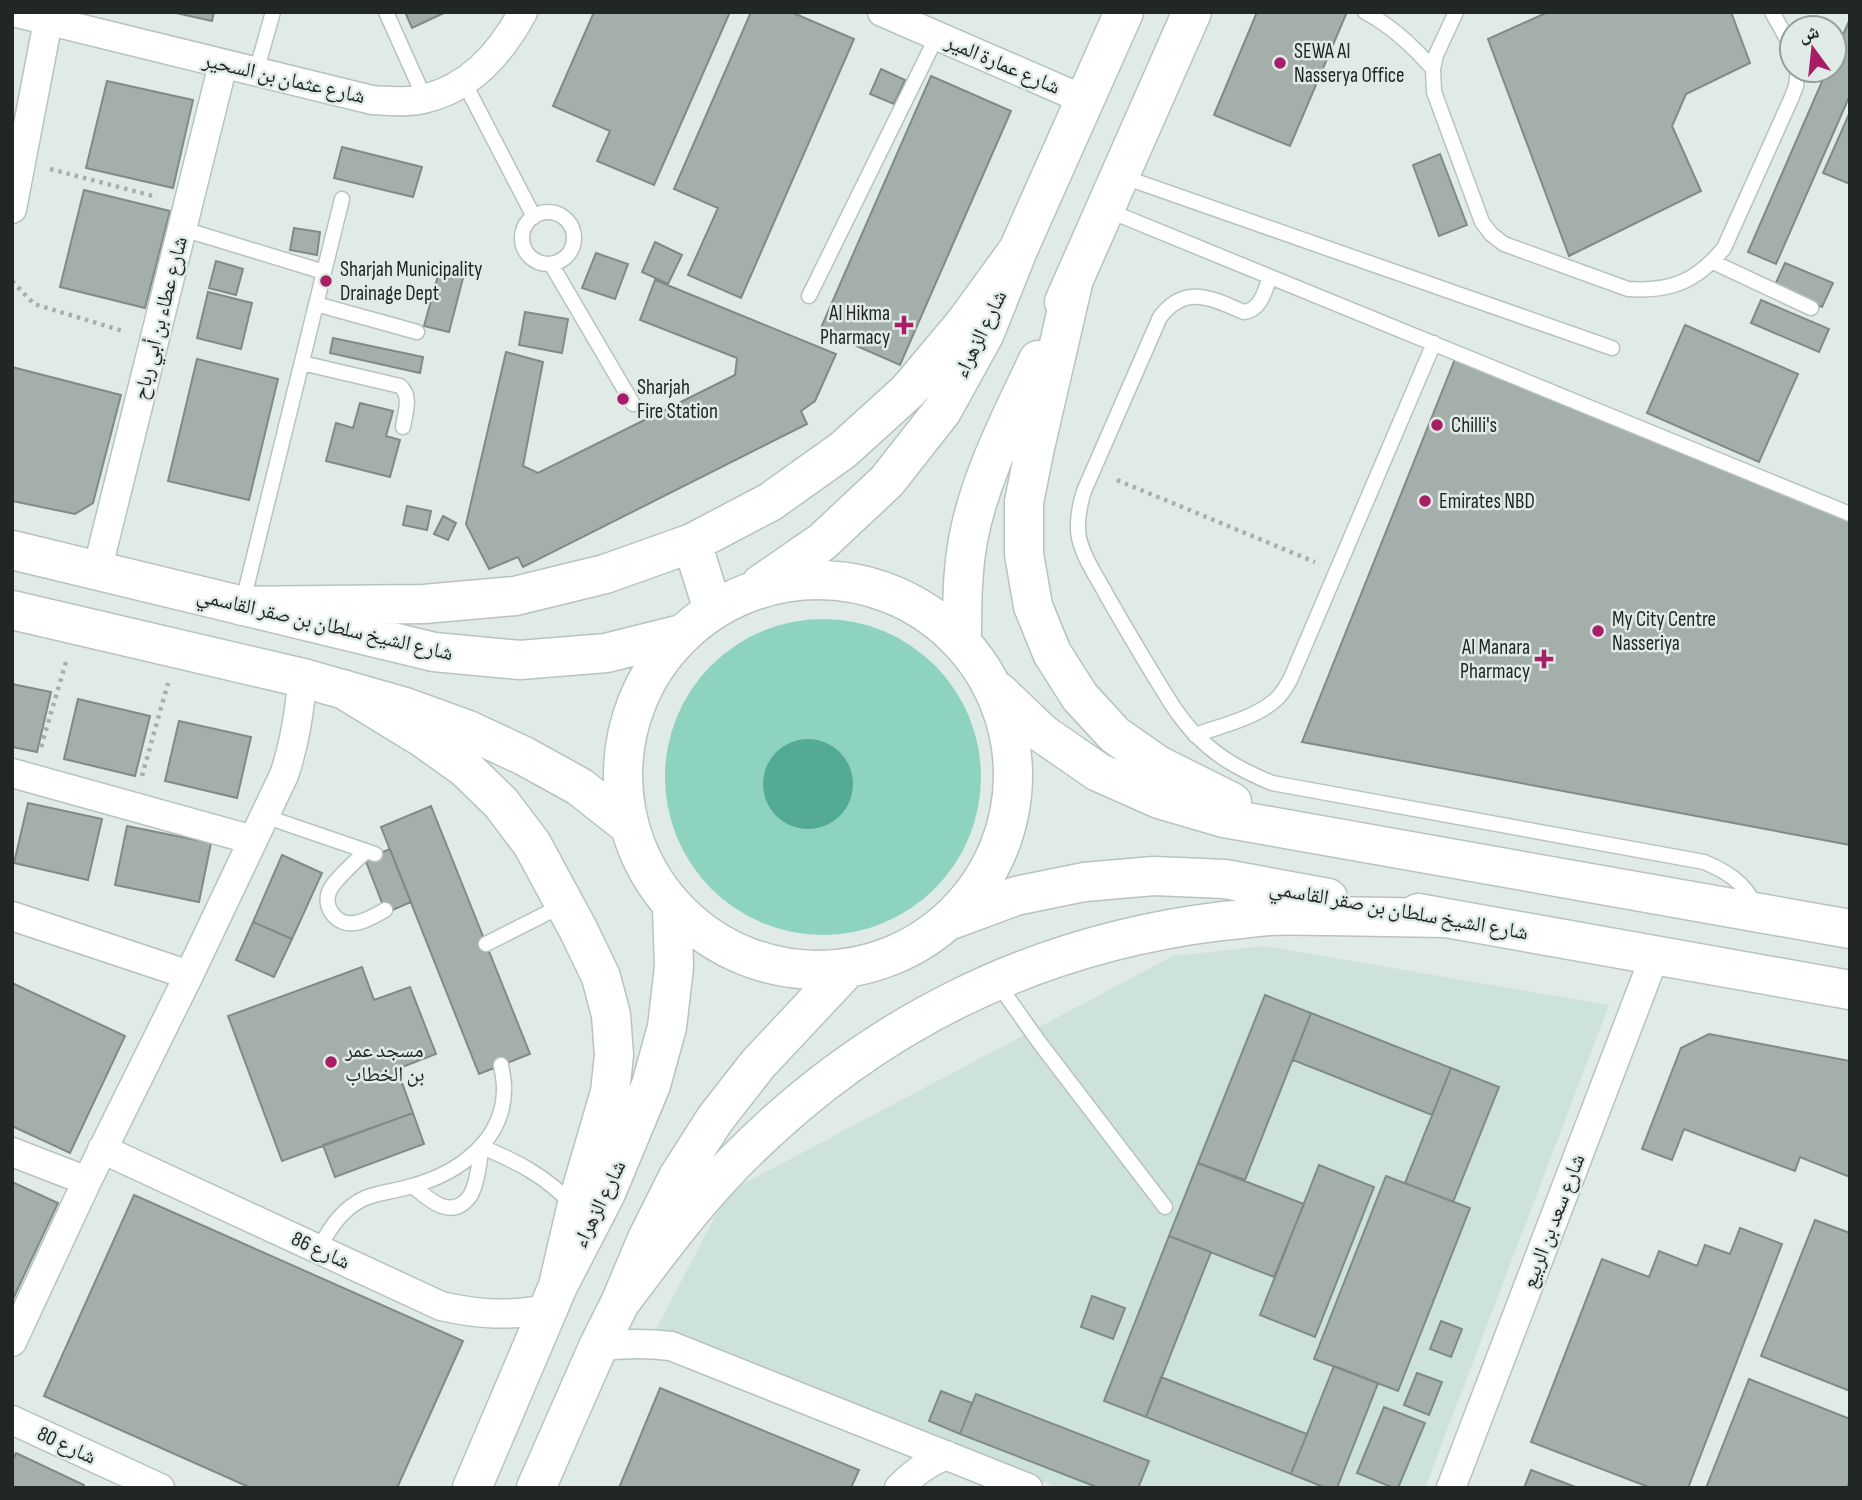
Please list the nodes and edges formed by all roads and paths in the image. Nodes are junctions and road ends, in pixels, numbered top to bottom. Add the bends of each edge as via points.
1 (13, 12) edge
2 (273, 12) edge
3 (386, 12) edge
4 (523, 12) edge
5 (882, 12) edge
6 (1124, 12) edge
7 (1192, 12) edge
8 (1456, 12) edge
9 (1368, 13) edge
10 (48, 21) junction
11 (937, 36) junction
12 (223, 64) junction
13 (1433, 69) junction
14 (256, 72) junction
15 (464, 82) junction
16 (1796, 84) edge
17 (425, 99) junction
18 (1085, 100) junction
19 (22, 161) junction
20 (1113, 192) junction
21 (342, 199) dead end
22 (12, 209) edge
23 (185, 217) junction
24 (534, 217) junction
25 (1018, 250) junction
26 (1713, 262) junction
27 (551, 264) junction
28 (324, 272) junction
29 (1270, 277) junction
30 (1074, 279) junction
31 (12, 281) edge
32 (809, 296) dead end
33 (316, 304) junction
34 (1811, 308) dead end
35 (416, 332) dead end
36 (154, 341) junction
37 (1434, 343) junction
38 (1612, 348) dead end
39 (302, 363) junction
40 (633, 404) dead end
41 (403, 427) dead end
42 (1093, 470) junction
43 (1850, 514) edge
44 (692, 543) junction
45 (12, 550) edge
46 (97, 571) junction
47 (1336, 571) junction
48 (749, 592) junction
49 (242, 606) junction
50 (12, 610) edge
51 (713, 610) junction
52 (77, 625) junction
53 (682, 634) junction
54 (962, 641) junction
55 (177, 649) junction
56 (303, 678) junction
57 (994, 688) junction
58 (343, 689) junction
59 (1195, 735) junction
60 (22, 776) edge
61 (134, 807) junction
62 (628, 825) junction
63 (259, 828) junction
64 (1291, 830) junction
65 (565, 904) junction
66 (672, 907) junction
67 (385, 910) dead end
68 (1758, 913) junction
69 (12, 916) edge
70 (1444, 918) junction
71 (949, 920) junction
72 (1850, 929) edge
73 (486, 944) dead end
74 (1655, 955) junction
75 (848, 968) junction
76 (189, 975) junction
77 (995, 980) junction
78 (1850, 990) edge
79 (501, 1065) dead end
80 (482, 1147) junction
81 (102, 1149) junction
82 (12, 1152) edge
83 (87, 1181) junction
84 (413, 1186) junction
85 (1165, 1207) dead end
86 (576, 1208) junction
87 (319, 1249) junction
88 (553, 1298) junction
89 (620, 1303) junction
90 (12, 1342) edge
91 (598, 1347) junction
92 (12, 1420) edge
93 (946, 1455) junction
94 (160, 1488) edge
95 (472, 1488) edge
96 (536, 1488) edge
97 (899, 1488) edge
98 (1028, 1488) edge
99 (1451, 1488) edge

1 - 10 street, شارع عثمان بن السحير
2 - 14 lane
3 - 17 lane
4 - 15 street, شارع عثمان بن السحير via 490,59
5 - 11 street, شارع عمارة المير
6 - 18 main road, شارع الزهراء
7 - 20 main road
8 - 13 lane
9 - 13 lane via 1404,39
10 - 12 street, شارع عثمان بن السحير
10 - 19 street
11 - 18 street, شارع عمارة المير
11 - 32 lane
12 - 14 street, شارع عثمان بن السحير
12 - 23 street, شارع عطاء بن أبي رباح
13 - 26 lane via 1436,103 1475,208 1491,234 1504,244 1628,289 1682,283
14 - 17 street, شارع عثمان بن السحير via 372,100
15 - 17 street, شارع عثمان بن السحير
15 - 24 lane
16 - 26 lane via 1733,232
18 - 25 main road, شارع الزهراء
19 - 22 street
19 - 23 path
20 - 29 lane
20 - 30 main road
20 - 38 lane
21 - 28 lane
23 - 28 lane
23 - 36 street, شارع عطاء بن أبي رباح
24 - 27 lane via 526,225 523,247 530,257
24 - 27 lane via 556,213 572,229 570,251
25 - 44 main road via 908,391 843,450 770,502
25 - 48 main road, شارع الزهراء via 985,333 942,411 887,481 822,542
26 - 34 lane
27 - 40 lane
28 - 33 lane
29 - 37 lane
29 - 42 lane via 1251,311 1203,296 1189,296 1167,308
30 - 54 main road via 982,489 962,590
30 - 64 main road via 1024,502 1024,554 1033,606 1052,653 1080,697 1115,735 1158,765
31 - 36 path via 34,304
33 - 35 lane
33 - 39 lane
36 - 46 street, شارع عطاء بن أبي رباح
37 - 43 lane
37 - 47 lane
39 - 41 lane via 400,386 407,396
39 - 49 lane
42 - 47 path
42 - 59 lane via 1077,520 1083,550 1122,624
44 - 49 main road via 605,574 515,596 424,604
44 - 51 main road
45 - 46 main road, شارع الشيخ سلطان بن صقر القاسمي
46 - 49 main road, شارع الشيخ سلطان بن صقر القاسمي
47 - 59 lane via 1283,692 1261,710
48 - 51 main road
48 - 54 main road via 794,581 840,580 885,591 926,611
49 - 53 main road, شارع الشيخ سلطان بن صقر القاسمي via 434,652 520,660 606,653
50 - 52 main road
51 - 53 main road
52 - 55 main road
52 - 60 path
53 - 62 main road via 649,674 629,722 621,773
54 - 57 main road
55 - 56 main road
55 - 61 path
56 - 58 main road
56 - 63 street via 292,753
57 - 64 main road via 1043,734 1098,772 1159,799 1224,818
57 - 71 main road via 1011,736 1014,786 1004,836 983,882
58 - 62 main road via 466,729 524,756 580,787
58 - 65 main road via 465,768 501,803 532,844
59 - 68 lane via 1218,755 1272,783 1704,862 1737,880
60 - 61 street
61 - 63 street
62 - 66 main road via 645,868
63 - 67 lane via 371,853 329,889 327,901 331,914 341,922 354,924
63 - 76 street
64 - 68 main road
65 - 73 lane
65 - 86 main road via 601,977 611,1015 614,1055 610,1092
66 - 75 main road via 723,946 784,968
66 - 88 main road, شارع الزهراء via 674,967 667,1027 651,1085 606,1193
68 - 72 main road
69 - 76 street
70 - 71 main road, شارع الشيخ سلطان بن صقر القاسمي via 1225,879 1154,876 1084,882 1016,896
70 - 74 main road, شارع الشيخ سلطان بن صقر القاسمي
70 - 77 main road via 1270,916 1185,926 1056,957
71 - 75 main road via 902,951
74 - 78 main road, شارع الشيخ سلطان بن صقر القاسمي
74 - 99 street, شارع سعد بن الربيع
75 - 89 main road via 758,1064 716,1119 678,1177
76 - 81 street
77 - 85 lane
77 - 89 main road via 858,1056 797,1104 734,1164 675,1230
79 - 80 lane via 501,1109
80 - 84 lane via 439,1178
80 - 84 lane via 471,1195 462,1203 451,1208 439,1206
80 - 86 lane via 538,1174
81 - 83 street
81 - 87 street, شارع 86
82 - 83 street
83 - 90 street
84 - 87 lane via 365,1199 345,1211 329,1228
86 - 88 main road
87 - 88 street, شارع 86 via 441,1306 467,1312 522,1314
88 - 95 main road, شارع الزهراء
89 - 91 main road
91 - 93 street via 634,1343 671,1346
91 - 96 main road
92 - 94 street, شارع 80
93 - 97 street via 928,1463
93 - 98 street

